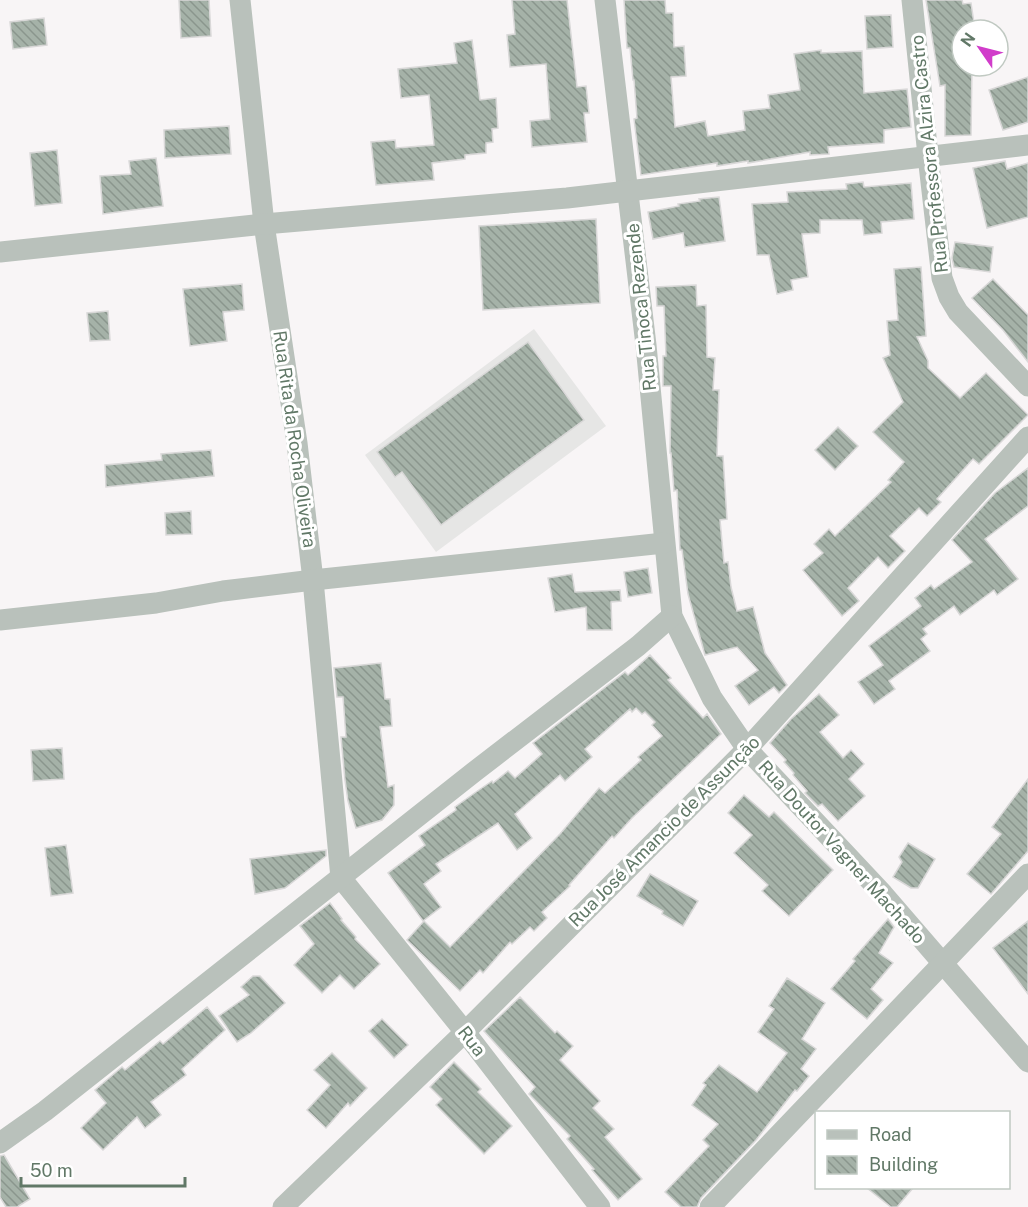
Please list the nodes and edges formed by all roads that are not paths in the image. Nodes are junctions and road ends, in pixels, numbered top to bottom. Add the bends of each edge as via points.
1 (240, 0) edge
2 (605, 0) edge
3 (912, 0) edge
4 (1028, 145) edge
5 (927, 156) junction
6 (628, 191) junction
7 (264, 224) junction
8 (0, 252) edge
9 (1028, 386) edge
10 (1028, 437) edge
11 (664, 543) junction
12 (313, 580) junction
13 (672, 616) junction
14 (0, 620) edge
15 (747, 748) junction
16 (1028, 874) edge
17 (341, 878) junction
18 (942, 963) junction
19 (465, 1032) junction
20 (1028, 1062) edge
21 (0, 1143) edge
22 (283, 1207) edge
23 (600, 1207) edge
24 (710, 1207) edge

1 - 7 street, Rua Rita da Rocha Oliveira
2 - 6 street, Rua Tinoca Rezende
3 - 5 street, Rua Professora Alzira Castro
4 - 5 street
5 - 6 street
5 - 9 street, Rua Professora Alzira Castro via 942,278 949,297 958,312
6 - 7 street
6 - 11 street, Rua Tinoca Rezende
7 - 8 street
7 - 12 street, Rua Rita da Rocha Oliveira
10 - 15 street, Rua José Amancio de Assunção
11 - 12 street
11 - 13 street, Rua Tinoca Rezende
12 - 14 street
12 - 17 street, Rua Rita da Rocha Oliveira
13 - 15 street, Rua Doutor Vagner Machado via 712,698
13 - 17 street
15 - 18 street, Rua Doutor Vagner Machado
15 - 19 street, Rua José Amancio de Assunção
16 - 18 street
17 - 19 street, Rua
17 - 21 street
18 - 20 street, Rua Doutor Vagner Machado
18 - 24 street
19 - 22 street, Rua José Amancio de Assunção
19 - 23 street, Rua

